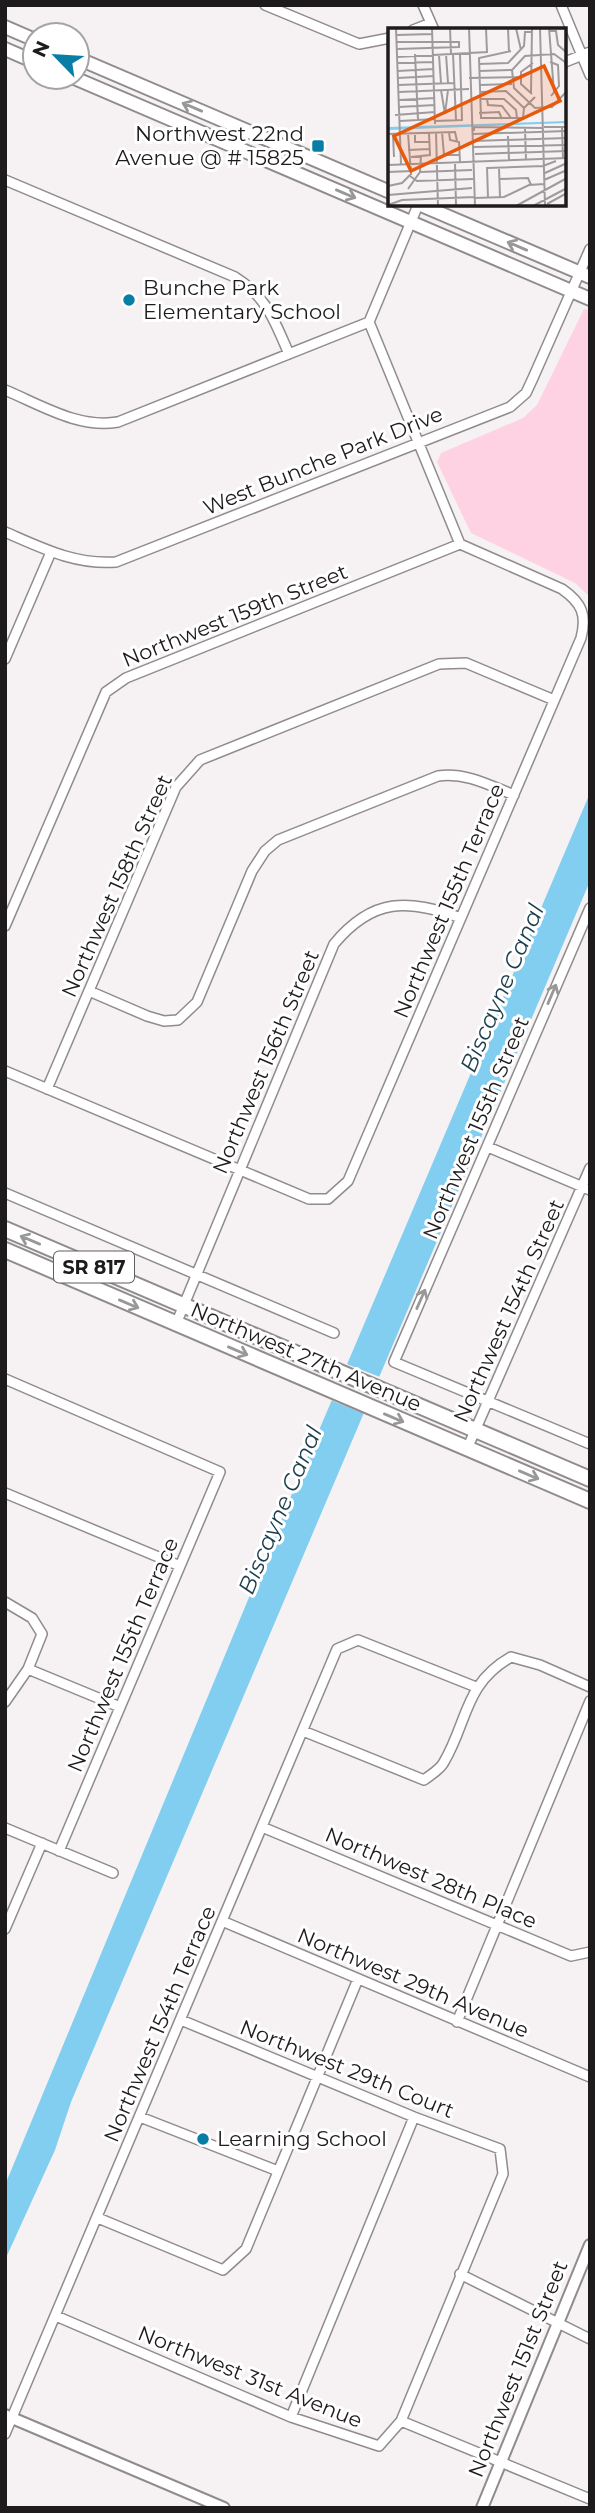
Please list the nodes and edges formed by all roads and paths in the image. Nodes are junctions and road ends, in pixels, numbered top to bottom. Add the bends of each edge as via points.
1 (265, 5) edge
2 (424, 5) edge
3 (561, 5) edge
4 (433, 26) edge
5 (388, 38) edge
6 (586, 54) edge
7 (567, 61) edge
8 (91, 64) edge
9 (590, 75) edge
10 (91, 85) edge
11 (5, 180) edge
12 (388, 190) edge
13 (419, 206) edge
14 (422, 206) edge
15 (411, 222) junction
16 (590, 249) edge
17 (585, 275) edge
18 (572, 291) junction
19 (590, 299) edge
20 (369, 322) junction
21 (289, 354) junction
22 (5, 390) edge
23 (417, 442) junction
24 (5, 532) edge
25 (460, 544) junction
26 (51, 552) junction
27 (5, 659) edge
28 (554, 700) junction
29 (514, 795) junction
30 (590, 908) edge
31 (461, 918) junction
32 (5, 926) edge
33 (89, 991) junction
34 (5, 1071) edge
35 (47, 1089) junction
36 (488, 1147) junction
37 (590, 1168) edge
38 (239, 1170) junction
39 (586, 1189) edge
40 (5, 1193) edge
41 (5, 1229) edge
42 (5, 1250) edge
43 (196, 1275) junction
44 (183, 1306) junction
45 (176, 1324) junction
46 (334, 1333) dead end
47 (394, 1362) joint
48 (5, 1379) edge
49 (489, 1401) junction
50 (476, 1430) junction
51 (590, 1433) edge
52 (588, 1443) edge
53 (467, 1449) junction
54 (590, 1479) edge
55 (5, 1493) edge
56 (590, 1501) edge
57 (180, 1566) junction
58 (5, 1602) edge
59 (28, 1669) junction
60 (476, 1687) junction
61 (590, 1687) edge
62 (590, 1701) edge
63 (5, 1702) edge
64 (120, 1707) junction
65 (303, 1731) junction
66 (262, 1827) junction
67 (5, 1828) edge
68 (42, 1843) junction
69 (59, 1850) junction
70 (113, 1873) dead end
71 (222, 1920) junction
72 (495, 1924) junction
73 (5, 1929) edge
74 (588, 1953) edge
75 (358, 1979) junction
76 (181, 2020) junction
77 (457, 2021) junction
78 (590, 2077) edge
79 (318, 2078) junction
80 (140, 2117) junction
81 (414, 2117) junction
82 (278, 2171) junction
83 (98, 2218) junction
84 (590, 2245) edge
85 (460, 2274) junction
86 (56, 2316) junction
87 (559, 2321) junction
88 (590, 2339) edge
89 (8, 2417) edge
90 (291, 2417) junction
91 (401, 2421) junction
92 (5, 2434) edge
93 (502, 2461) junction
94 (590, 2499) edge
95 (224, 2508) edge
96 (482, 2508) edge

1 - 5 street via 359,44
2 - 4 street
3 - 6 street
6 - 7 street
6 - 9 street
12 -> 8 main road
10 -> 15 main road
11 - 21 street via 235,277 266,303
13 - 15 street
17 -> 14 main road
15 - 18 main road
15 - 20 street
16 - 17 street, West Bunche Park Drive
17 - 18 street, West Bunche Park Drive
18 - 19 main road
18 - 23 street, West Bunche Park Drive via 526,393 510,407
20 - 21 street
20 - 23 street
21 - 22 street via 118,422 100,425
23 - 25 street
23 - 26 street, West Bunche Park Drive via 116,562 93,564
24 - 26 street, West Bunche Park Drive
25 - 28 street, Northwest 155th Terrace via 576,599 585,622
25 - 32 street, Northwest 159th Street via 126,678 106,692
26 - 27 street
28 - 29 street, Northwest 155th Terrace
28 - 33 street, Northwest 158th Street via 466,663 439,664 200,760 176,787
29 - 31 street, Northwest 155th Terrace
29 - 33 street via 470,778 438,776 278,840 252,871 197,1002 178,1020 147,1016
36 -> 30 street, Northwest 155th Street
31 - 38 street, Northwest 156th Street via 423,905 403,905 351,924 334,944
31 - 38 street, Northwest 155th Terrace via 348,1181 328,1199 309,1199
33 - 35 street, Northwest 158th Street
34 - 35 street
35 - 38 street
36 - 39 street
47 -> 36 street, Northwest 155th Street
37 - 39 street, Northwest 154th Street
38 - 43 street, Northwest 156th Street
39 - 49 street, Northwest 154th Street
40 - 43 street, Northwest 27th Avenue
44 -> 41 main road, Northwest 27th Avenue / SR 817
42 -> 45 main road, Northwest 27th Avenue / SR 817
43 - 44 street, Northwest 156th Street
43 - 46 street, Northwest 27th Avenue
44 - 45 street, Northwest 156th Street
44 - 50 main road, Northwest 27th Avenue / SR 817
45 -> 53 main road, Northwest 27th Avenue / SR 817
47 - 49 street, Northwest 27th Avenue
48 - 57 street, Northwest 155th Terrace via 220,1472
49 - 50 street, Northwest 154th Street
49 - 52 street, Northwest 27th Avenue
50 - 53 street, Northwest 154th Street
50 - 54 main road, Northwest 27th Avenue / SR 817
51 - 52 street
53 -> 56 main road, Northwest 27th Avenue / SR 817
55 - 57 street
57 - 64 street, Northwest 155th Terrace
58 - 59 street via 32,1618 42,1634
59 - 63 street
59 - 64 street
60 - 61 street via 492,1668 511,1657
60 - 65 street, Northwest 154th Terrace via 358,1640 337,1649
60 - 65 street via 443,1765 424,1780
62 - 72 street
64 - 69 street, Northwest 155th Terrace
65 - 66 street, Northwest 154th Terrace
66 - 71 street, Northwest 154th Terrace
66 - 72 street, Northwest 28th Place
67 - 68 street
68 - 69 street
68 - 73 street
69 - 70 street
71 - 75 street, Northwest 29th Avenue
71 - 76 street, Northwest 154th Terrace
72 - 74 street, Northwest 28th Place via 571,1956
72 - 77 street
75 - 77 street, Northwest 29th Avenue
75 - 79 street
76 - 79 street, Northwest 29th Court
76 - 80 street, Northwest 154th Terrace
77 - 78 street, Northwest 29th Avenue
79 - 81 street, Northwest 29th Court
79 - 82 street
80 - 82 street
80 - 83 street, Northwest 154th Terrace
81 - 85 street, Northwest 29th Court via 500,2149 503,2174
81 - 90 street
82 - 83 street via 246,2249 223,2270
83 - 86 street, Northwest 154th Terrace
84 - 87 street, Northwest 151st Street
85 - 87 street
85 - 91 street
86 - 89 street, Northwest 154th Terrace
86 - 90 street, Northwest 31st Avenue
87 - 88 street
87 - 93 street, Northwest 151st Street
89 - 92 street, Northwest 154th Terrace
89 - 95 street
90 - 91 street, Northwest 31st Avenue via 379,2446
91 - 93 street
93 - 94 street
93 - 96 street, Northwest 151st Street

